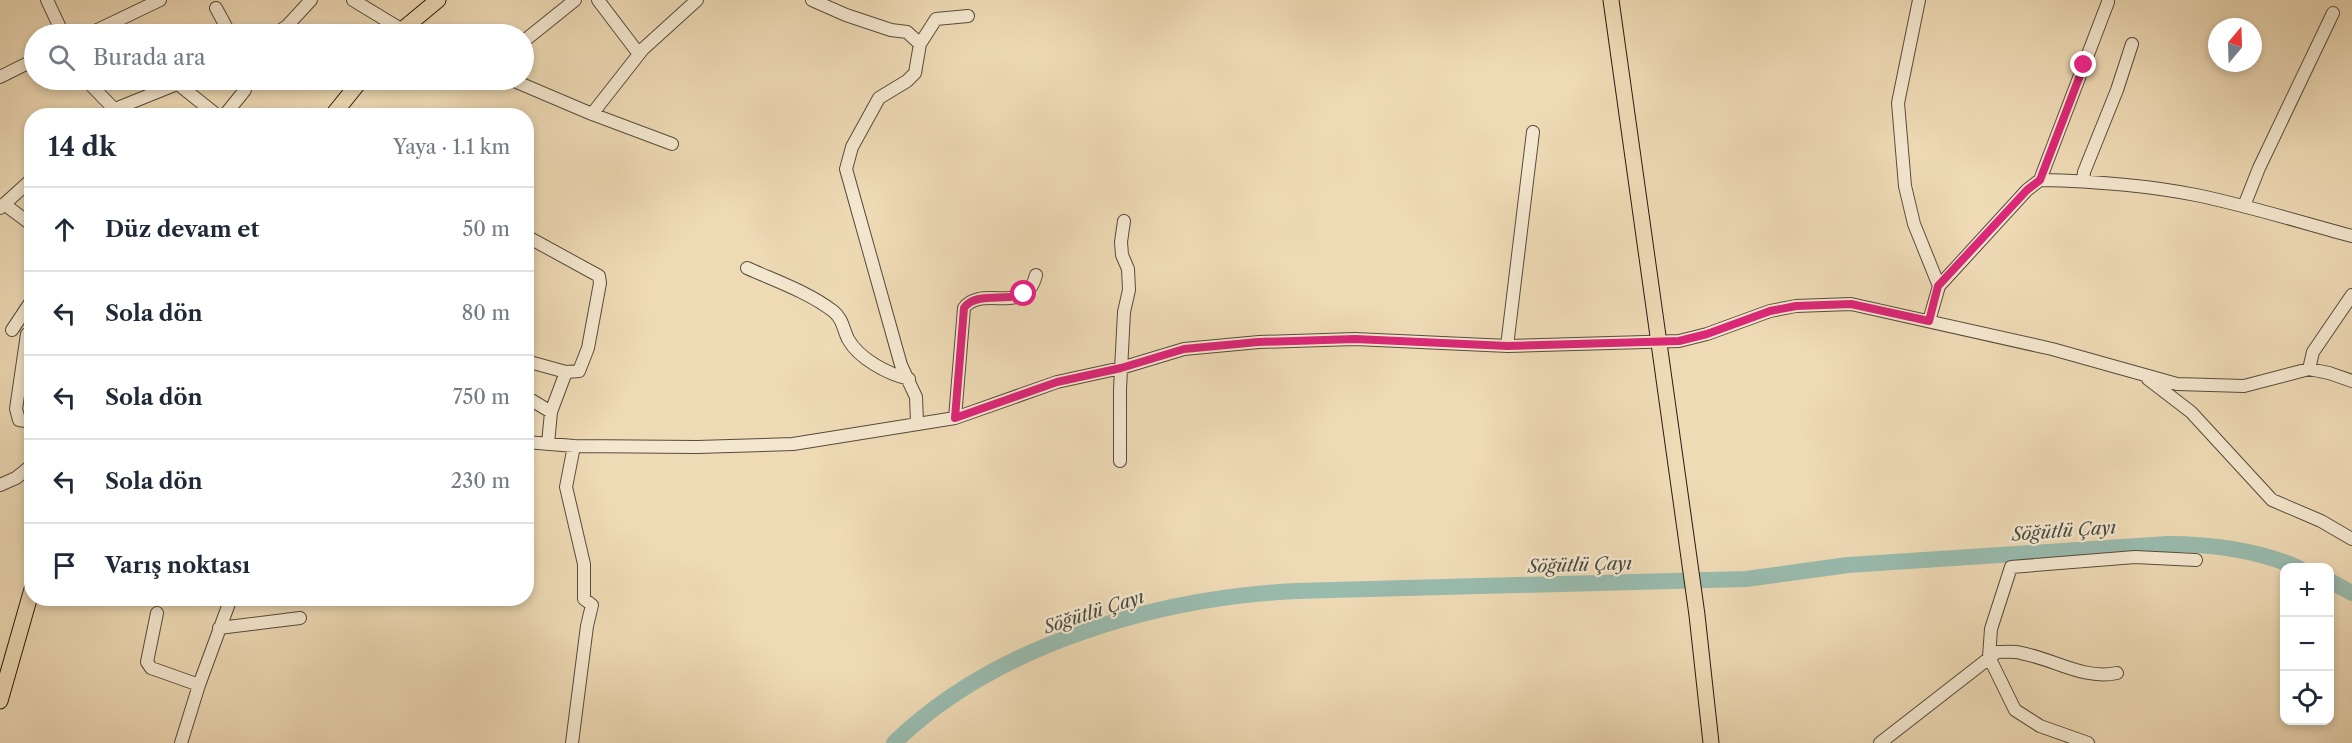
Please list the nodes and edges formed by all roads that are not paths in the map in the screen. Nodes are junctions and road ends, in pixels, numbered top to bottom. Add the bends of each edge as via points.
1 (47, 0) edge
2 (160, 0) edge
3 (311, 0) edge
4 (353, 0) edge
5 (438, 0) edge
6 (575, 0) edge
7 (598, 0) edge
8 (697, 0) edge
9 (812, 0) edge
10 (1611, 0) edge
11 (1919, 0) edge
12 (2108, 2) edge
13 (216, 8) dead end
14 (2333, 13) dead end
15 (968, 16) dead end
16 (58, 24) edge
17 (110, 24) edge
18 (225, 24) edge
19 (289, 24) edge
20 (389, 24) edge
21 (412, 24) edge
22 (534, 33) edge
23 (920, 44) junction
24 (2132, 44) dead end
25 (639, 54) junction
26 (24, 65) edge
27 (0, 77) edge
28 (534, 89) edge
29 (94, 90) edge
30 (164, 90) edge
31 (190, 90) edge
32 (245, 90) dead end
33 (353, 90) edge
34 (110, 108) edge
35 (125, 108) edge
36 (210, 108) edge
37 (230, 108) edge
38 (338, 108) edge
39 (592, 114) junction
40 (1533, 132) dead end
41 (672, 144) dead end
42 (2040, 180) junction
43 (2083, 181) junction
44 (24, 186) edge
45 (2, 206) edge
46 (2244, 206) junction
47 (24, 220) edge
48 (1124, 221) dead end
49 (2352, 236) edge
50 (534, 240) edge
51 (747, 268) dead end
52 (1036, 275) dead end
53 (1938, 286) junction
54 (2352, 295) edge
55 (24, 309) edge
56 (1929, 321) junction
57 (6, 329) edge
58 (24, 333) edge
59 (1658, 341) junction
60 (1508, 346) junction
61 (24, 363) edge
62 (534, 363) edge
63 (1121, 368) junction
64 (2309, 369) junction
65 (566, 372) junction
66 (2143, 374) junction
67 (909, 379) junction
68 (2352, 381) edge
69 (534, 402) edge
70 (551, 412) junction
71 (955, 418) junction
72 (24, 421) edge
73 (917, 422) junction
74 (534, 443) edge
75 (548, 444) junction
76 (574, 446) junction
77 (1120, 461) dead end
78 (24, 472) edge
79 (0, 485) edge
80 (2352, 539) edge
81 (2196, 560) dead end
82 (27, 606) edge
83 (228, 606) edge
84 (157, 613) dead end
85 (300, 618) dead end
86 (219, 628) junction
87 (1989, 657) junction
88 (2117, 673) dead end
89 (199, 685) junction
90 (0, 701) edge
91 (181, 743) edge
92 (572, 743) edge
93 (1711, 743) edge
94 (1880, 743) edge
95 (2088, 743) edge

1 - 16 street
2 - 17 street
3 - 19 street
4 - 20 street
5 - 21 main road
6 - 22 street
7 - 25 street
8 - 25 street
9 - 23 street via 891,30 908,32
10 - 59 main road
11 - 53 street via 1898,103 1905,186 1914,224
12 - 42 street
13 - 18 street
14 - 46 street
15 - 23 street via 936,19
23 - 67 street via 915,73 879,98 852,147 846,169 901,365
24 - 43 street
25 - 39 street
26 - 27 street
28 - 39 street
29 - 34 street
30 - 35 street
31 - 36 street
32 - 37 street
33 - 38 main road
39 - 41 street
40 - 60 street
42 - 43 street
42 - 53 street
43 - 46 street via 2194,195
44 - 45 street
45 - 47 street
46 - 49 street
48 - 63 street via 1121,242 1129,290
50 - 65 street via 599,276 588,348 579,371
51 - 67 street via 817,300 836,313 855,349 881,368
52 - 71 street via 1031,287 1018,297 974,300 964,308
53 - 56 street
54 - 64 street via 2313,352
55 - 57 street
56 - 59 street via 1851,304 1796,306 1770,311 1707,334
56 - 66 street
57 - 58 street
59 - 60 street
59 - 93 main road
60 - 63 street via 1355,339 1258,342 1184,349
61 - 72 street via 16,409 19,420
62 - 65 street
63 - 71 street via 1057,382
63 - 77 street
64 - 66 street via 2244,386 2177,384
64 - 68 street
65 - 70 street
66 - 80 street via 2191,412 2272,500
67 - 73 street via 916,397
69 - 70 street
70 - 75 street
71 - 73 street
73 - 76 street via 793,444
74 - 75 street
75 - 76 street
76 - 92 street via 566,487 584,564 584,599 592,605
78 - 79 street
81 - 87 street via 2135,557 2011,567 1991,629
82 - 90 main road
83 - 86 street
84 - 89 street via 147,662 151,668
85 - 86 street
86 - 89 street
87 - 88 street via 1997,652 2021,653 2103,676
87 - 94 street
87 - 95 street via 2015,710 2040,726
89 - 91 street

